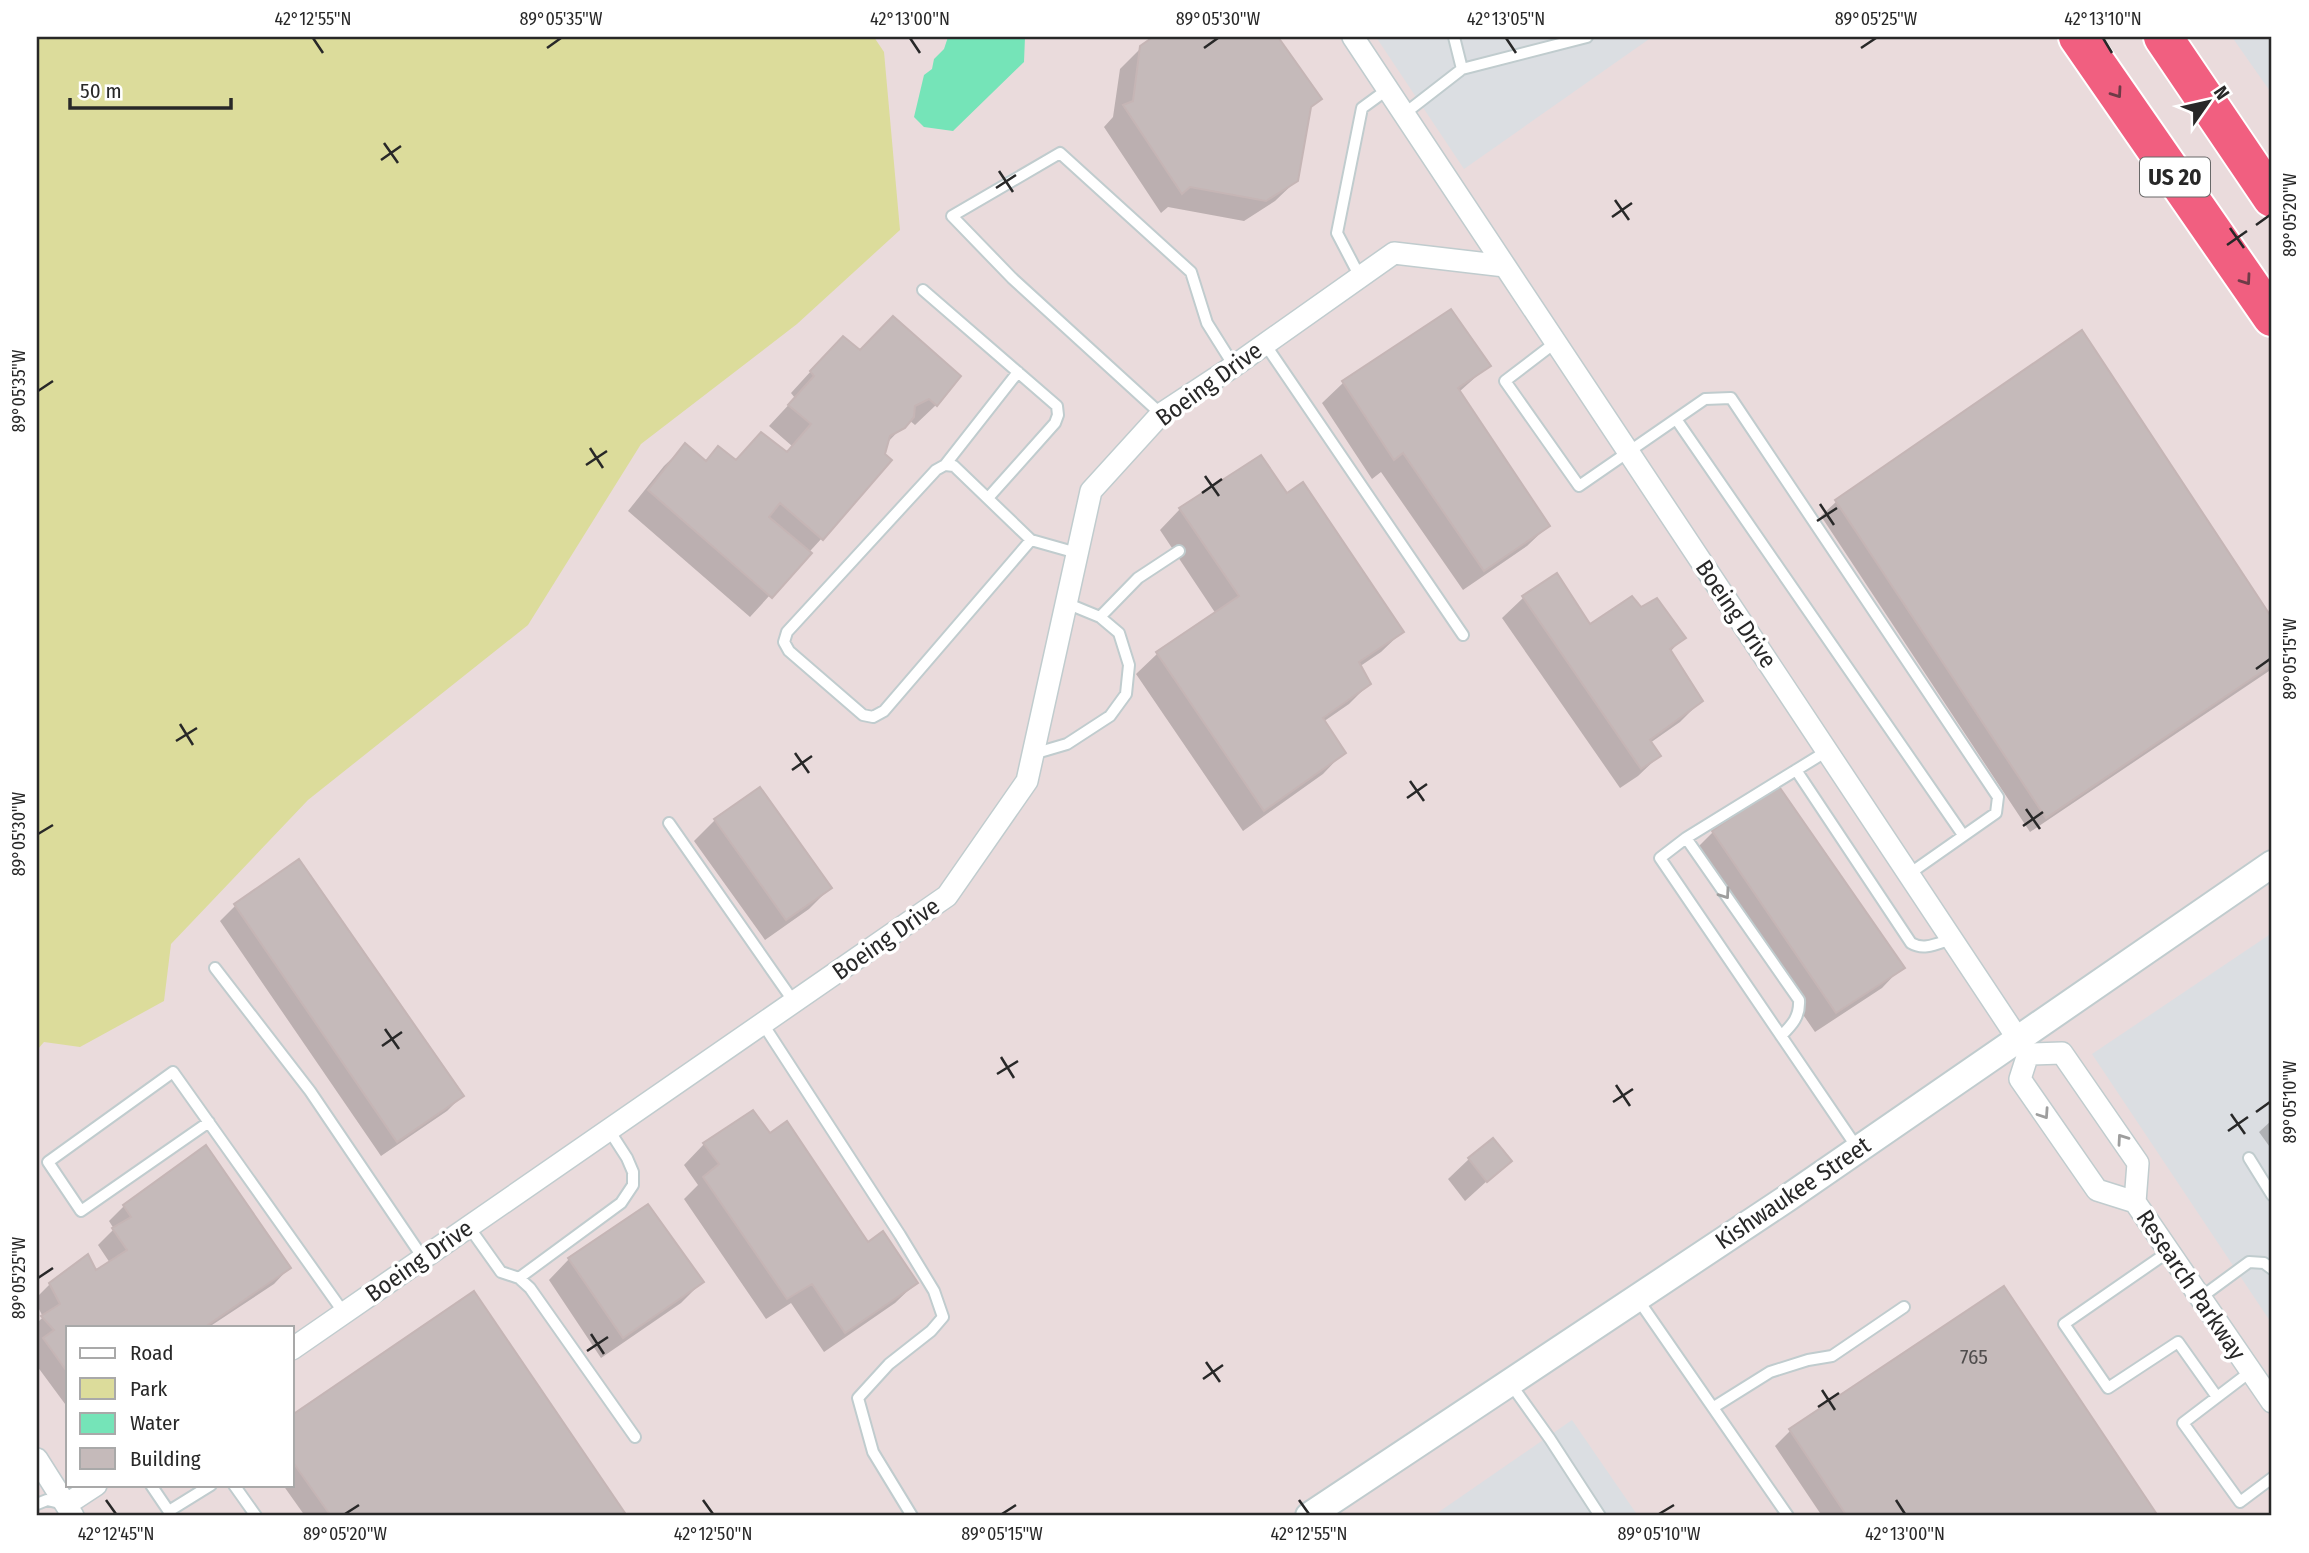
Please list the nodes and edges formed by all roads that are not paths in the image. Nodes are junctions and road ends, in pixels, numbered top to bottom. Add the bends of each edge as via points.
1 (1353, 37) edge
2 (1454, 37) edge
3 (1586, 37) edge
4 (2078, 37) edge
5 (2163, 37) edge
6 (1462, 69) junction
7 (1388, 89) junction
8 (1404, 114) junction
9 (2272, 198) edge
10 (1506, 266) junction
11 (1360, 277) junction
12 (923, 290) dead end
13 (2272, 317) edge
14 (1556, 342) junction
15 (1265, 344) junction
16 (1234, 366) junction
17 (1018, 372) junction
18 (1161, 414) junction
19 (1676, 419) junction
20 (1628, 451) junction
21 (945, 465) junction
22 (988, 498) junction
23 (1031, 540) junction
24 (1179, 551) dead end
25 (1077, 553) junction
26 (1066, 603) junction
27 (1100, 617) junction
28 (1463, 635) dead end
29 (1827, 751) junction
30 (1033, 754) junction
31 (1796, 770) junction
32 (669, 823) dead end
33 (1963, 835) junction
34 (1686, 838) junction
35 (2272, 864) edge
36 (1909, 874) junction
37 (1952, 939) junction
38 (215, 968) dead end
39 (794, 1002) junction
40 (763, 1024) junction
41 (1781, 1036) junction
42 (2023, 1047) junction
43 (209, 1122) junction
44 (609, 1130) junction
45 (1858, 1149) junction
46 (2249, 1158) dead end
47 (2272, 1195) edge
48 (2135, 1202) junction
49 (469, 1227) junction
50 (2168, 1252) junction
51 (424, 1258) junction
52 (2271, 1265) edge
53 (519, 1278) junction
54 (1637, 1298) junction
55 (2200, 1298) junction
56 (1904, 1307) dead end
57 (344, 1313) junction
58 (294, 1348) edge
59 (2250, 1372) junction
60 (1510, 1383) junction
61 (2269, 1392) edge
62 (2217, 1397) junction
63 (1714, 1407) junction
64 (635, 1437) dead end
65 (37, 1459) edge
66 (2272, 1478) edge
67 (95, 1486) edge
68 (152, 1486) edge
69 (210, 1486) edge
70 (235, 1486) edge
71 (37, 1504) edge
72 (70, 1510) edge
73 (170, 1514) edge
74 (256, 1516) edge
75 (912, 1516) edge
76 (1309, 1516) edge
77 (1600, 1516) edge
78 (1788, 1516) edge

1 - 7 street
2 - 6 lane
3 - 6 lane
4 -> 13 highway, US 20
5 - 9 highway, US 20
6 - 8 lane
7 - 8 street
7 - 11 lane via 1362,108 1337,233
8 - 10 street
10 - 11 street, Boeing Drive via 1394,253
10 - 14 street, Boeing Drive
11 - 15 street, Boeing Drive
12 - 17 lane
14 - 20 street, Boeing Drive
14 - 20 lane via 1505,381 1579,486
15 - 16 street, Boeing Drive
15 - 28 lane
16 - 18 street, Boeing Drive
16 - 18 lane via 1207,323 1191,272 1060,153 952,216 1012,278
17 - 21 lane
17 - 22 lane via 1057,406 1058,415
18 - 25 street, Boeing Drive via 1091,491
19 - 20 lane
19 - 33 lane
19 - 33 lane via 1705,399 1731,398 1998,797 1996,813
20 - 29 street, Boeing Drive
21 - 22 lane via 954,466
21 - 23 lane via 787,632 784,642 789,652 863,715 873,717 884,711
22 - 23 lane
23 - 25 lane
24 - 27 lane via 1138,578
25 - 26 street, Boeing Drive
26 - 27 lane
26 - 30 street, Boeing Drive
27 - 30 lane via 1119,633 1129,665 1126,694 1110,716 1078,737
29 - 31 lane
29 - 36 street, Boeing Drive
30 - 39 street, Boeing Drive via 1027,781 947,896
31 - 34 lane
31 - 37 lane via 1911,943 1927,947
32 - 39 lane
33 - 36 lane
34 -> 41 lane via 1799,1000 1795,1022
34 - 41 lane via 1655,861
35 - 42 street, Kishwaukee Street
36 - 37 street, Boeing Drive
37 - 42 street, Boeing Drive
38 - 51 lane via 310,1091
39 - 40 street, Boeing Drive
40 - 44 street, Boeing Drive
40 - 75 lane via 900,1235 934,1292 943,1317 858,1398 873,1452
41 - 45 lane
42 - 45 street, Kishwaukee Street
42 -> 48 street, Research Parkway via 2020,1079 2096,1190
48 -> 42 street, Research Parkway via 2138,1163 2062,1053
43 - 43 lane via 173,1072 48,1162 81,1211
43 - 57 lane
44 - 49 street, Boeing Drive
44 - 53 lane via 627,1158 633,1185 621,1203
45 - 54 street, Kishwaukee Street
46 - 47 lane
48 - 50 street, Research Parkway
49 - 51 street, Boeing Drive
49 - 53 lane via 501,1272
50 - 55 street, Research Parkway
50 - 62 lane via 2064,1324 2108,1388 2178,1342
51 - 57 street, Boeing Drive
52 - 55 lane via 2249,1262
53 - 64 lane
54 - 60 street, Kishwaukee Street
54 - 63 lane
55 - 59 street, Research Parkway
56 - 63 lane via 1832,1356 1770,1372
57 - 58 street, Boeing Drive
59 - 61 street, Research Parkway
59 - 62 lane
60 - 76 street, Kishwaukee Street
60 - 77 lane
62 - 66 lane via 2183,1423 2240,1503
63 - 78 lane
65 - 72 street
67 - 72 street
68 - 73 lane
69 - 73 lane
70 - 74 lane
71 - 72 lane via 47,1500

